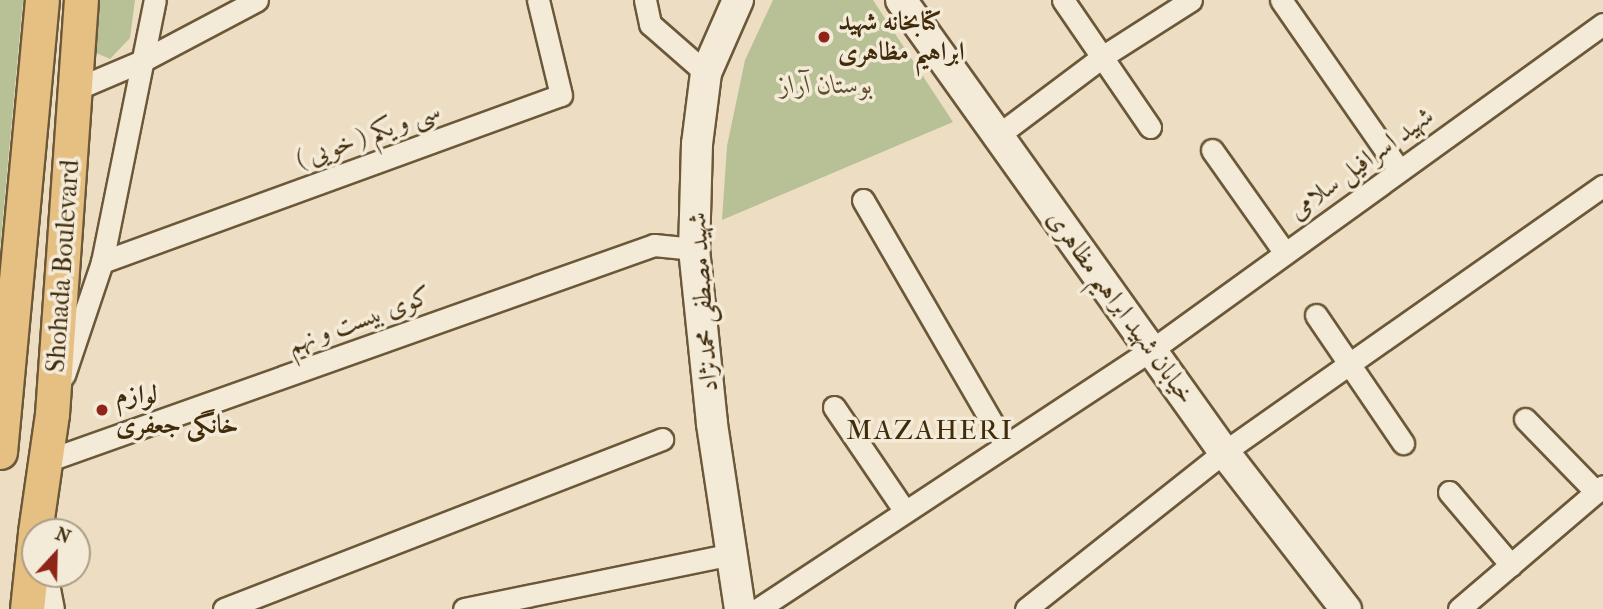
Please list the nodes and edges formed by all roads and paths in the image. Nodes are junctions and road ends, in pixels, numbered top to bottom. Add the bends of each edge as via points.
1 (42, 0) edge
2 (81, 0) edge
3 (155, 0) edge
4 (257, 0) edge
5 (538, 0) edge
6 (645, 0) edge
7 (738, 0) edge
8 (901, 0) edge
9 (1063, 0) edge
10 (1191, 0) edge
11 (1281, 0) edge
12 (1603, 24) edge
13 (1105, 55) junction
14 (142, 61) junction
15 (706, 73) junction
16 (76, 89) junction
17 (1150, 127) dead end
18 (997, 136) junction
19 (1212, 150) dead end
20 (1399, 170) junction
21 (1603, 186) edge
22 (863, 200) dead end
23 (694, 249) junction
24 (1285, 253) junction
25 (102, 262) junction
26 (1316, 315) dead end
27 (1153, 349) junction
28 (1350, 365) junction
29 (834, 407) dead end
30 (52, 414) junction
31 (1525, 419) dead end
32 (662, 439) dead end
33 (1004, 443) junction
34 (1403, 443) dead end
35 (0, 453) edge
36 (1224, 453) junction
37 (46, 461) junction
38 (1600, 489) edge
39 (1449, 492) dead end
40 (904, 510) junction
41 (38, 518) edge
42 (733, 554) junction
43 (1511, 565) junction
44 (29, 588) edge
45 (44, 588) edge
46 (1339, 607) edge
47 (27, 609) edge
48 (49, 609) edge
49 (224, 609) edge
50 (464, 609) edge
51 (740, 609) edge
52 (758, 609) edge
53 (1026, 609) edge
54 (1460, 609) edge

1 - 35 main road, Shohada Boulevard
2 - 16 main road, Shohada Boulevard
3 - 14 street
4 - 14 street
5 - 25 street, سی و یکم ( خویی ) via 561,95
6 - 15 street via 650,24
7 - 15 main road, شهید مصطفی محمدنژاد
8 - 18 main road, خیابان شهید ابراهیم مظاهری
9 - 13 street
10 - 13 street
11 - 20 street
12 - 20 street, شهید اسرافیل سلامی
13 - 17 street
13 - 18 street
14 - 16 street
14 - 25 street
15 - 23 main road, شهید مصطفی محمدنژاد via 697,144
16 - 30 main road, Shohada Boulevard
18 - 27 main road, خیابان شهید ابراهیم مظاهری
19 - 24 street
20 - 24 street, شهید اسرافیل سلامی
21 - 28 street
22 - 33 street
23 - 37 street, کوی بیست و نهم via 654,245
23 - 42 main road, شهید مصطفی محمدنژاد via 712,425
24 - 27 street, شهید اسرافیل سلامی
25 - 30 street
26 - 28 street
27 - 33 street, شهید اسرافیل سلامی
27 - 36 main road, خیابان شهید ابراهیم مظاهری
28 - 34 street
28 - 36 street
29 - 40 street
30 - 37 main road, Shohada Boulevard
31 - 38 street
32 - 49 street
33 - 40 street, شهید اسرافیل سلامی
36 - 46 main road, خیابان شهید ابراهیم مظاهری
36 - 53 street
37 - 41 main road, Shohada Boulevard
38 - 43 street
39 - 43 street
40 - 52 street, شهید اسرافیل سلامی
42 - 50 street
42 - 51 main road, شهید مصطفی محمدنژاد
43 - 54 street
44 - 47 main road, Shohada Boulevard
45 - 48 main road

